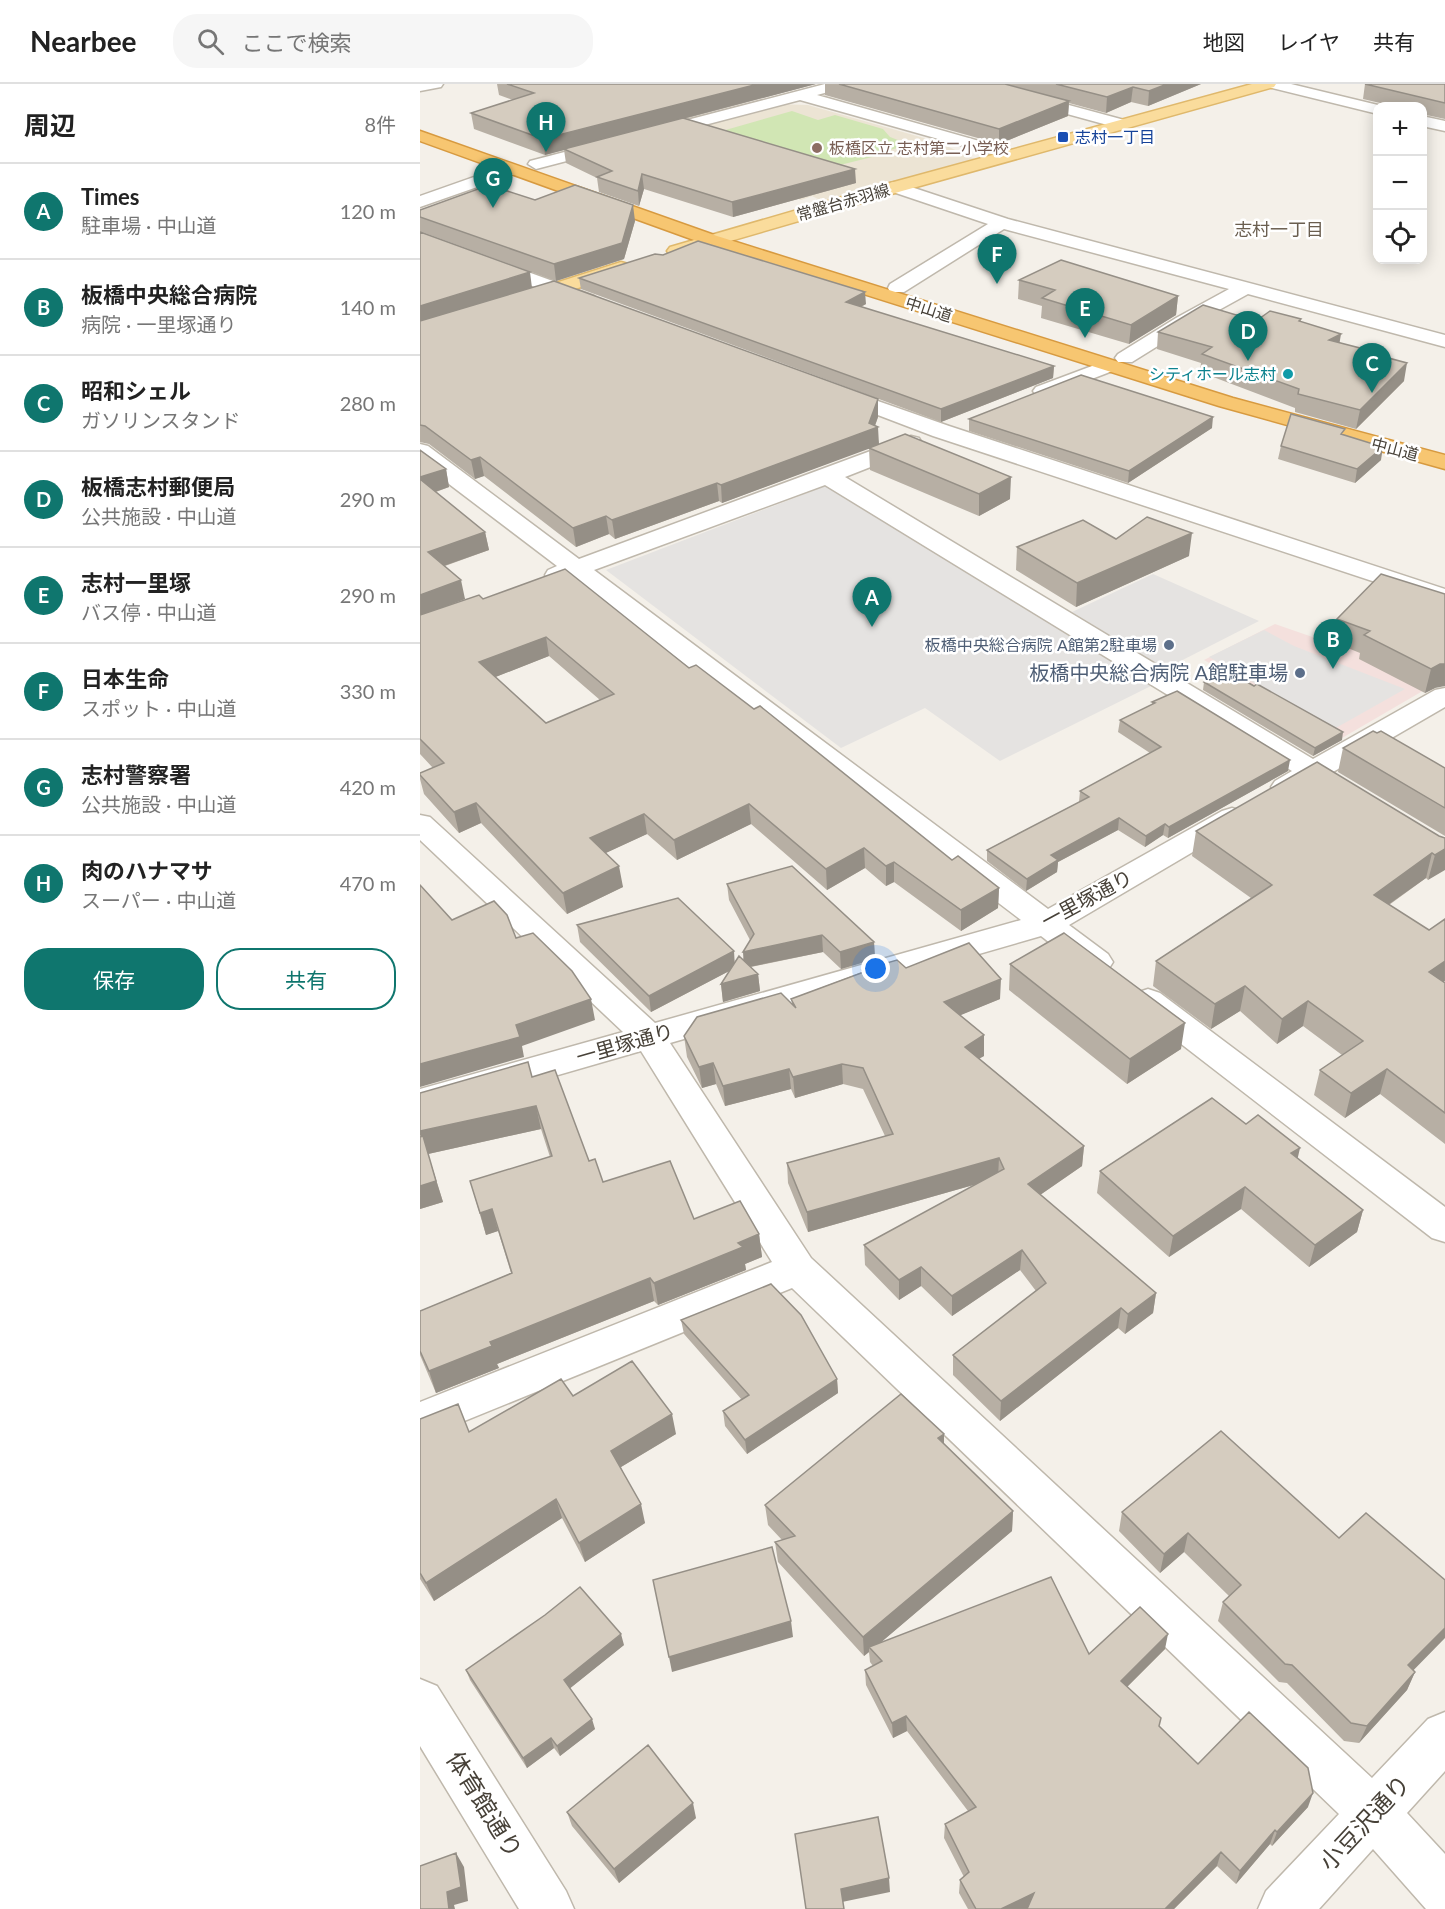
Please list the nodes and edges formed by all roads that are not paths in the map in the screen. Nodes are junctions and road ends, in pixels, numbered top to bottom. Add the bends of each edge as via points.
1 (436, 84) edge
2 (842, 84) edge
3 (974, 84) edge
4 (1271, 84) edge
5 (420, 87) edge
6 (772, 87) dead end
7 (801, 95) junction
8 (1373, 109) edge
9 (1427, 122) edge
10 (420, 123) edge
11 (1122, 124) junction
12 (1445, 126) edge
13 (420, 136) edge
14 (1012, 155) junction
15 (536, 164) junction
16 (511, 169) junction
17 (896, 186) junction
18 (420, 202) edge
19 (1002, 224) junction
20 (736, 232) junction
21 (420, 238) edge
22 (711, 240) junction
23 (660, 256) edge
24 (638, 263) edge
25 (897, 288) junction
26 (1246, 288) junction
27 (557, 289) junction
28 (509, 304) edge
29 (602, 305) edge
30 (1445, 341) edge
31 (1116, 362) junction
32 (820, 386) edge
33 (1026, 398) edge
34 (973, 418) edge
35 (941, 430) junction
36 (1445, 447) edge
37 (425, 461) edge
38 (1445, 462) edge
39 (827, 476) junction
40 (574, 569) junction
41 (541, 581) edge
42 (1445, 597) edge
43 (1445, 696) edge
44 (1312, 772) junction
45 (1353, 797) edge
46 (420, 824) edge
47 (1046, 924) junction
48 (649, 1037) junction
49 (420, 1101) edge
50 (1445, 1227) edge
51 (797, 1269) junction
52 (420, 1421) edge
53 (420, 1702) edge
54 (1445, 1736) edge
55 (1374, 1813) junction
56 (1445, 1892) edge
57 (548, 1909) edge
58 (1284, 1909) edge

1 - 5 street
2 - 7 street
3 - 11 street
4 - 8 street
4 - 11 main road, 常盤台赤羽線
6 - 7 street
7 - 14 street
7 - 15 street
9 - 12 street
10 - 15 highway, 中山道
11 - 14 main road, 常盤台赤羽線
13 - 16 highway, 中山道
14 - 17 main road, 常盤台赤羽線
15 - 20 highway, 中山道
16 - 18 street
16 - 22 highway, 中山道
17 - 19 street
17 - 20 main road, 常盤台赤羽線
19 - 25 street
19 - 26 street
20 - 22 main road, 常盤台赤羽線
20 - 25 highway, 中山道
21 - 27 street
22 - 23 main road, 常盤台赤羽線
22 - 31 highway, 中山道
24 - 27 main road
25 - 31 highway, 中山道
26 - 30 street
26 - 31 street
27 - 28 main road
27 - 29 street
31 - 33 street
31 - 36 highway, 中山道
31 - 38 highway, 中山道 via 1282,419
32 - 35 street
34 - 35 street
35 - 39 street
35 - 42 street
37 - 40 street
39 - 40 street
39 - 44 street
40 - 41 street
40 - 47 street
43 - 44 street, 一里塚通り
44 - 45 street
44 - 47 street, 一里塚通り
46 - 48 street
47 - 48 street, 一里塚通り
47 - 50 street
48 - 49 street, 一里塚通り
48 - 51 street
51 - 52 street
51 - 55 street
53 - 57 street, 体育館通り
54 - 55 street, 小豆沢通り
55 - 56 street
55 - 58 street, 小豆沢通り

